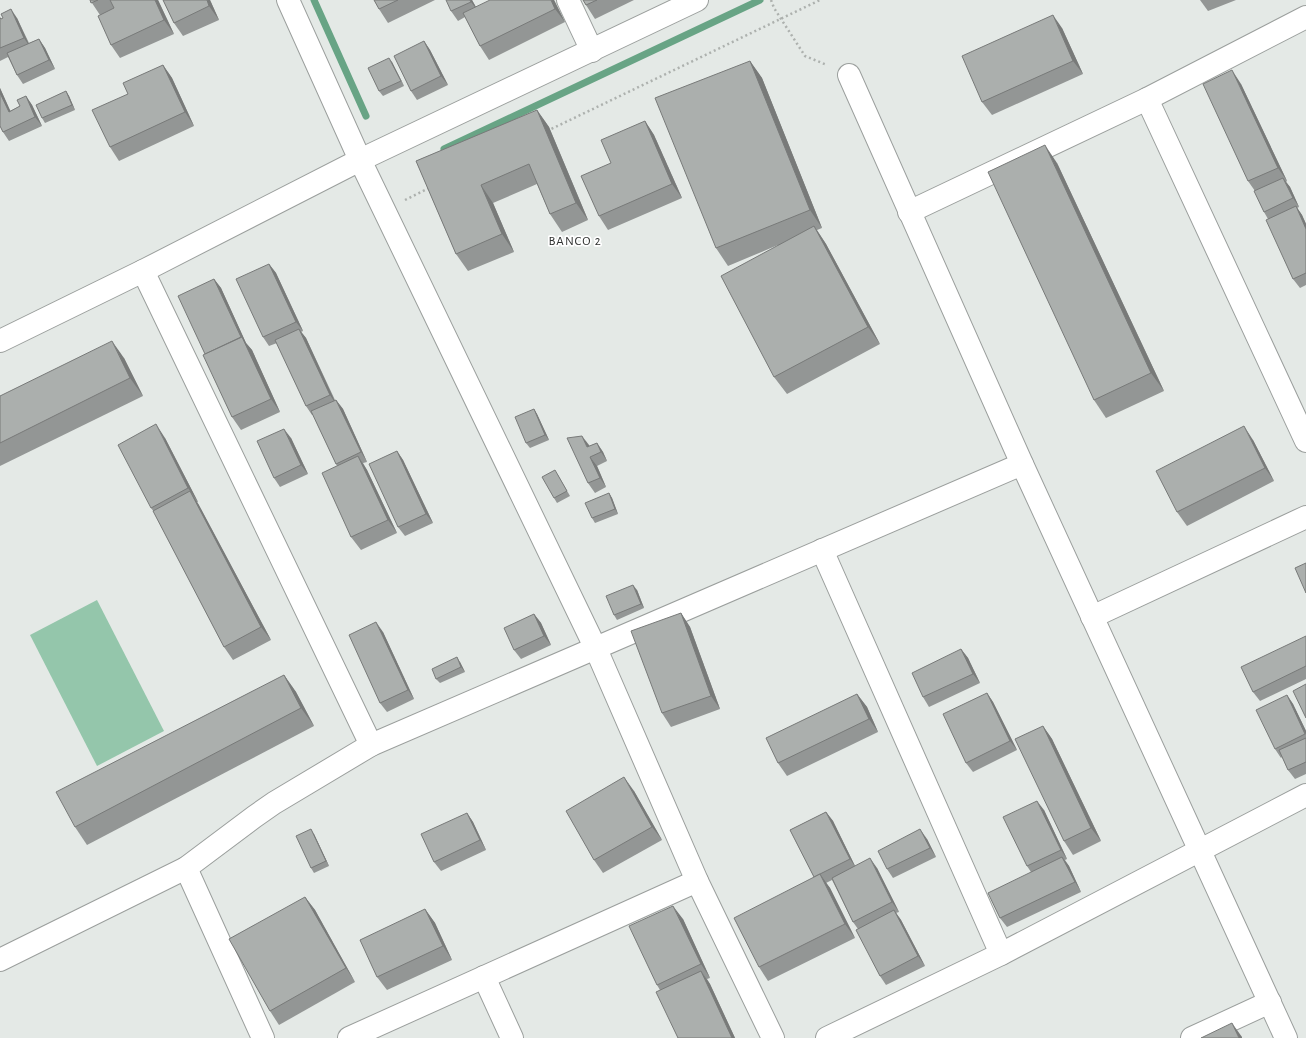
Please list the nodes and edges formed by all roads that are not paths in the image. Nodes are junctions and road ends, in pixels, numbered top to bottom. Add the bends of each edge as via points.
1 (288, 0) edge
2 (568, 0) edge
3 (697, 0) edge
4 (1306, 17) edge
5 (592, 51) junction
6 (849, 75) road end
7 (1147, 99) junction
8 (360, 160) junction
9 (910, 212) junction
10 (143, 271) junction
11 (0, 341) edge
12 (1306, 441) edge
13 (1022, 464) junction
14 (1306, 517) edge
15 (822, 550) junction
16 (1092, 617) junction
17 (596, 649) junction
18 (371, 745) junction
19 (1306, 795) edge
20 (1200, 849) junction
21 (186, 868) junction
22 (697, 881) junction
23 (1001, 954) junction
24 (0, 960) edge
25 (484, 978) junction
26 (1270, 1002) junction
27 (263, 1038) edge
28 (349, 1038) edge
29 (512, 1038) edge
30 (773, 1038) edge
31 (827, 1038) edge
32 (1192, 1038) edge
33 (1286, 1038) edge

1 - 8 street
2 - 5 street
3 - 5 street
4 - 7 street
5 - 8 street
6 - 9 street
7 - 9 street
7 - 12 street
8 - 10 street
8 - 17 street
9 - 13 street
10 - 11 street
10 - 18 street
13 - 15 street
13 - 16 street
14 - 16 street
15 - 17 street
15 - 23 street
16 - 20 street
17 - 18 street
17 - 22 street
18 - 21 street via 274,803
19 - 20 street
20 - 23 street
20 - 26 street
21 - 24 street
21 - 27 street
22 - 25 street
22 - 30 street
23 - 31 street
25 - 28 street
25 - 29 street
26 - 32 street
26 - 33 street

